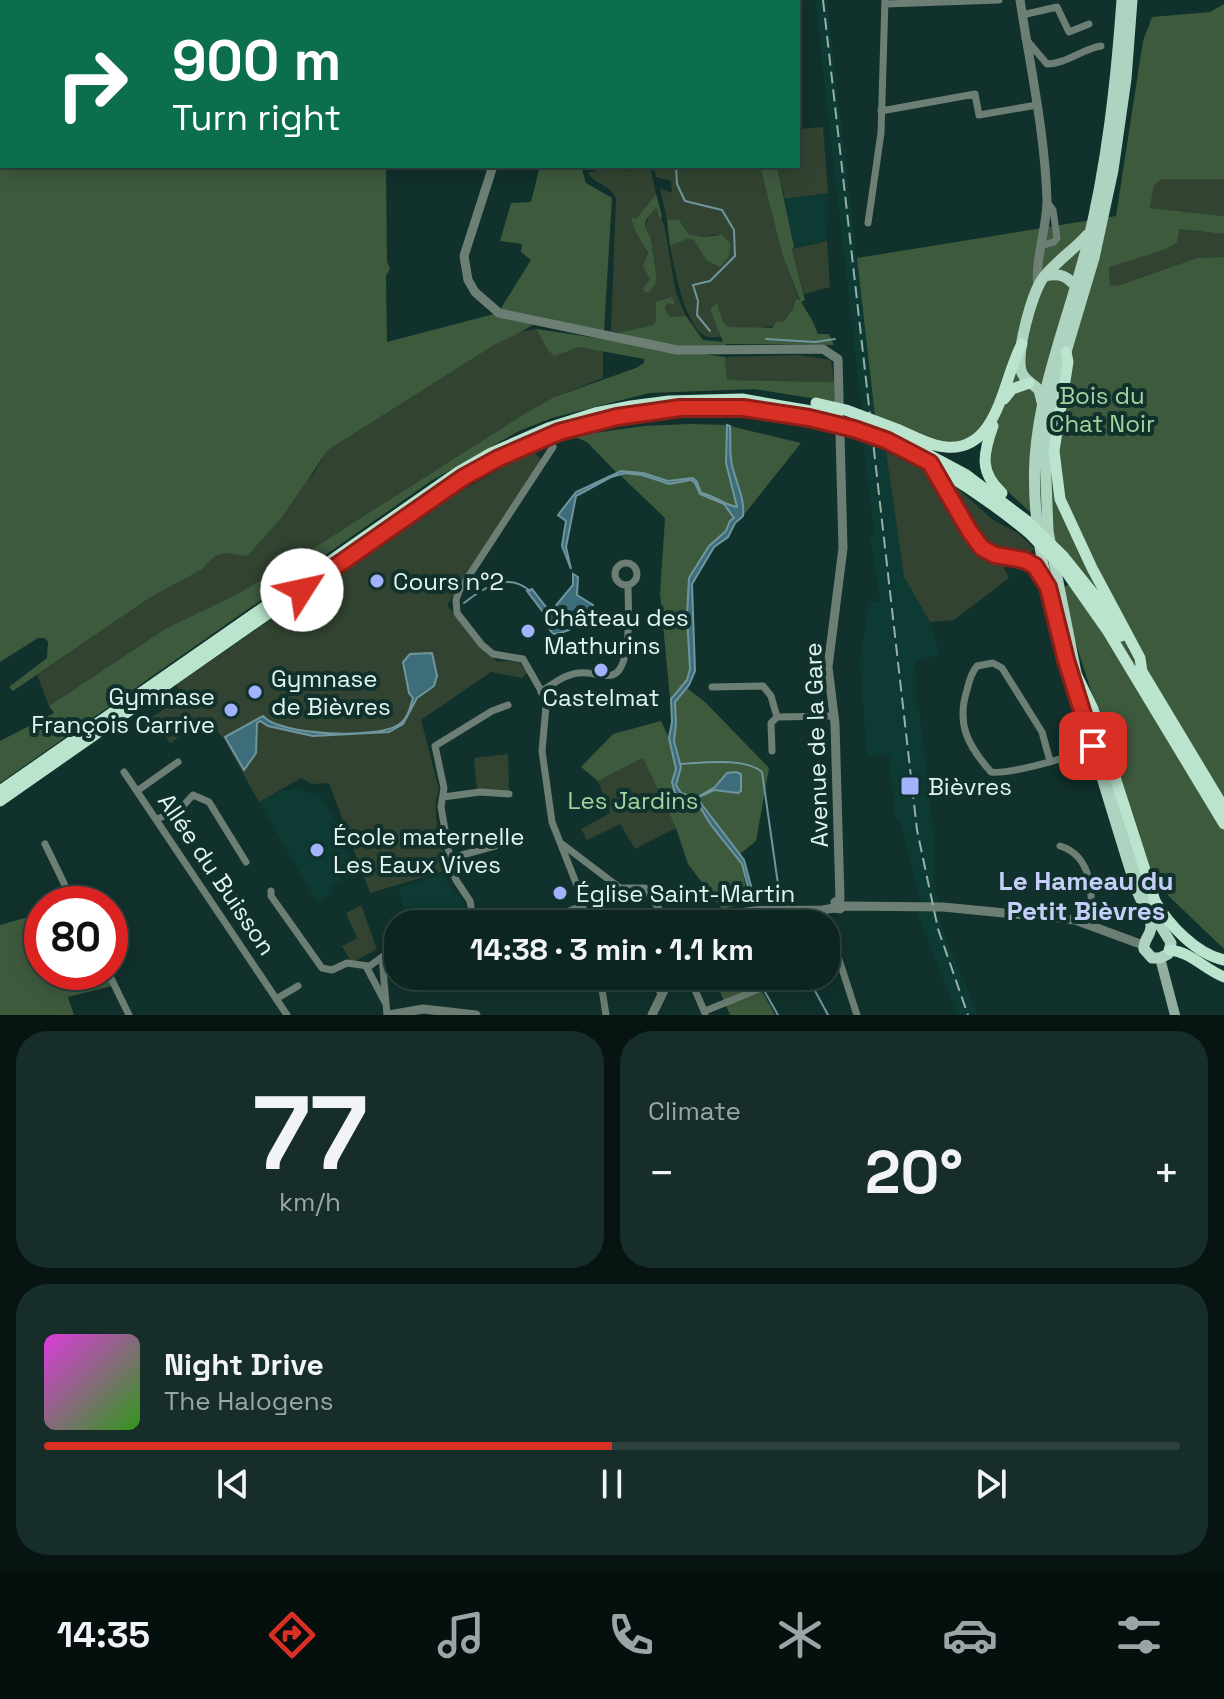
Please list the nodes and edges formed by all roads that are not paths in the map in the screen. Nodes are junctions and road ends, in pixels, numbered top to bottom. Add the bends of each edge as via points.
1 (999, 0) edge
2 (1020, 0) edge
3 (1122, 0) edge
4 (1132, 0) edge
5 (885, 2) edge
6 (1022, 15) junction
7 (1089, 24) dead end
8 (1025, 38) junction
9 (1101, 46) dead end
10 (1037, 105) junction
11 (881, 111) junction
12 (492, 168) edge
13 (868, 223) dead end
14 (1090, 231) junction
15 (1041, 281) junction
16 (1079, 290) junction
17 (1022, 344) junction
18 (1066, 352) junction
19 (1029, 383) junction
20 (1042, 404) junction
21 (814, 411) junction
22 (892, 435) junction
23 (553, 447) dead end
24 (930, 463) junction
25 (1007, 504) junction
26 (1028, 526) junction
27 (1040, 545) junction
28 (1033, 564) junction
29 (628, 585) dead end
30 (1048, 587) junction
31 (1142, 672) junction
32 (1077, 676) junction
33 (712, 687) dead end
34 (541, 692) junction
35 (508, 705) dead end
36 (834, 716) junction
37 (777, 717) junction
38 (1093, 746) junction
39 (772, 751) dead end
40 (1080, 754) junction
41 (1100, 759) junction
42 (1050, 761) junction
43 (178, 762) dead end
44 (124, 772) dead end
45 (0, 791) edge
46 (137, 791) junction
47 (509, 794) dead end
48 (443, 797) junction
49 (0, 801) edge
50 (1224, 808) edge
51 (156, 820) junction
52 (234, 822) dead end
53 (1224, 824) edge
54 (223, 827) junction
55 (45, 844) dead end
56 (562, 844) junction
57 (495, 846) dead end
58 (1060, 846) dead end
59 (451, 858) junction
60 (246, 862) dead end
61 (65, 886) edge
62 (271, 891) dead end
63 (840, 904) junction
64 (582, 906) junction
65 (472, 910) edge
66 (571, 910) edge
67 (583, 910) edge
68 (660, 910) edge
69 (823, 910) edge
70 (1086, 923) junction
71 (1156, 933) junction
72 (1143, 945) junction
73 (1170, 950) junction
74 (384, 956) edge
75 (1160, 958) junction
76 (1224, 960) edge
77 (368, 966) junction
78 (840, 967) edge
79 (1224, 977) edge
80 (298, 986) dead end
81 (117, 990) edge
82 (386, 990) edge
83 (602, 990) edge
84 (659, 990) edge
85 (664, 990) edge
86 (695, 990) edge
87 (757, 990) edge
88 (662, 995) junction
89 (276, 999) junction
90 (385, 1002) junction
91 (706, 1013) edge
92 (461, 1014) edge
93 (129, 1015) edge
94 (287, 1015) edge
95 (388, 1015) edge
96 (476, 1015) edge
97 (606, 1015) edge
98 (652, 1015) edge
99 (857, 1015) edge
100 (1175, 1015) edge

1 - 5 street
2 - 6 street
3 - 14 main road via 1113,108
4 - 16 main road via 1116,153 1098,242
5 - 11 street
6 - 7 street via 1057,7 1069,32
6 - 8 street
8 - 9 street via 1047,64
8 - 10 street
10 - 11 street via 979,115 975,94
10 - 15 street via 1047,202 1037,278
11 - 13 street
12 - 36 street, Avenue de la Gare via 464,256 468,280 499,313 677,350 823,349 838,359 844,526 828,657
14 - 15 main road
14 - 16 main road
15 - 16 main road via 1065,276
15 - 17 main road
16 - 18 main road
16 - 20 main road
17 - 19 main road via 1020,366
17 - 22 highway via 990,423 977,439 961,447 942,447
18 - 31 highway via 1054,451 1060,499 1140,658
18 - 32 main road via 1047,431 1044,480 1048,531
19 - 20 main road via 1039,390
19 - 25 highway via 1005,395 983,454 987,476
20 - 27 main road via 1035,458
21 - 22 highway, bridge via 846,410
21 - 45 highway via 782,399 669,401 571,420 525,437 458,472 394,515
21 - 49 highway via 656,411 581,425 497,459
22 - 24 highway
22 - 25 highway via 965,474
23 - 34 street via 459,591 456,607 493,654 523,659
24 - 26 highway
24 - 28 highway via 982,548
25 - 26 highway
26 - 31 highway, bridge via 1063,556 1096,597
26 - 53 highway, bridge via 1107,630
27 - 28 street
27 - 30 main road
28 - 30 main road
29 - 34 street via 627,644 620,671 577,672
30 - 38 main road
31 - 50 highway
32 - 41 main road
32 - 76 highway via 1093,709 1155,901 1192,942
33 - 37 street via 763,686
34 - 56 street via 546,706 543,764 552,822
35 - 48 street via 436,743
36 - 37 street
36 - 63 street, Avenue de la Gare
37 - 39 street via 771,723
38 - 40 street
38 - 41 main road
40 - 41 street
40 - 42 street
41 - 71 main road
42 - 42 street via 995,774 988,769 966,736 961,714 977,666 993,663 1002,668 1042,732
43 - 46 street
44 - 46 street, Allée du Buisson
46 - 51 street, Allée du Buisson
47 - 48 street
48 - 59 street
51 - 54 street via 193,795
51 - 89 street, Allée du Buisson
52 - 54 street
54 - 60 street
55 - 61 street
56 - 64 street
56 - 68 street via 620,888 645,888
57 - 59 street
58 - 70 street via 1075,853 1088,877
59 - 65 street
62 - 77 street via 322,968
63 - 69 street
63 - 70 street via 943,907
64 - 66 street
64 - 67 street
70 - 72 street
71 - 72 main road
71 - 73 main road via 1170,940
72 - 75 main road via 1149,956
73 - 75 main road
73 - 79 highway
74 - 77 street
75 - 100 main road
77 - 90 street
78 - 99 street
80 - 89 street
81 - 93 street
82 - 90 street
83 - 97 street
84 - 88 street
85 - 88 street
86 - 91 street
87 - 91 street
88 - 98 street
89 - 94 street, Allée du Buisson
90 - 95 street
92 - 95 street via 423,1009
92 - 96 street

